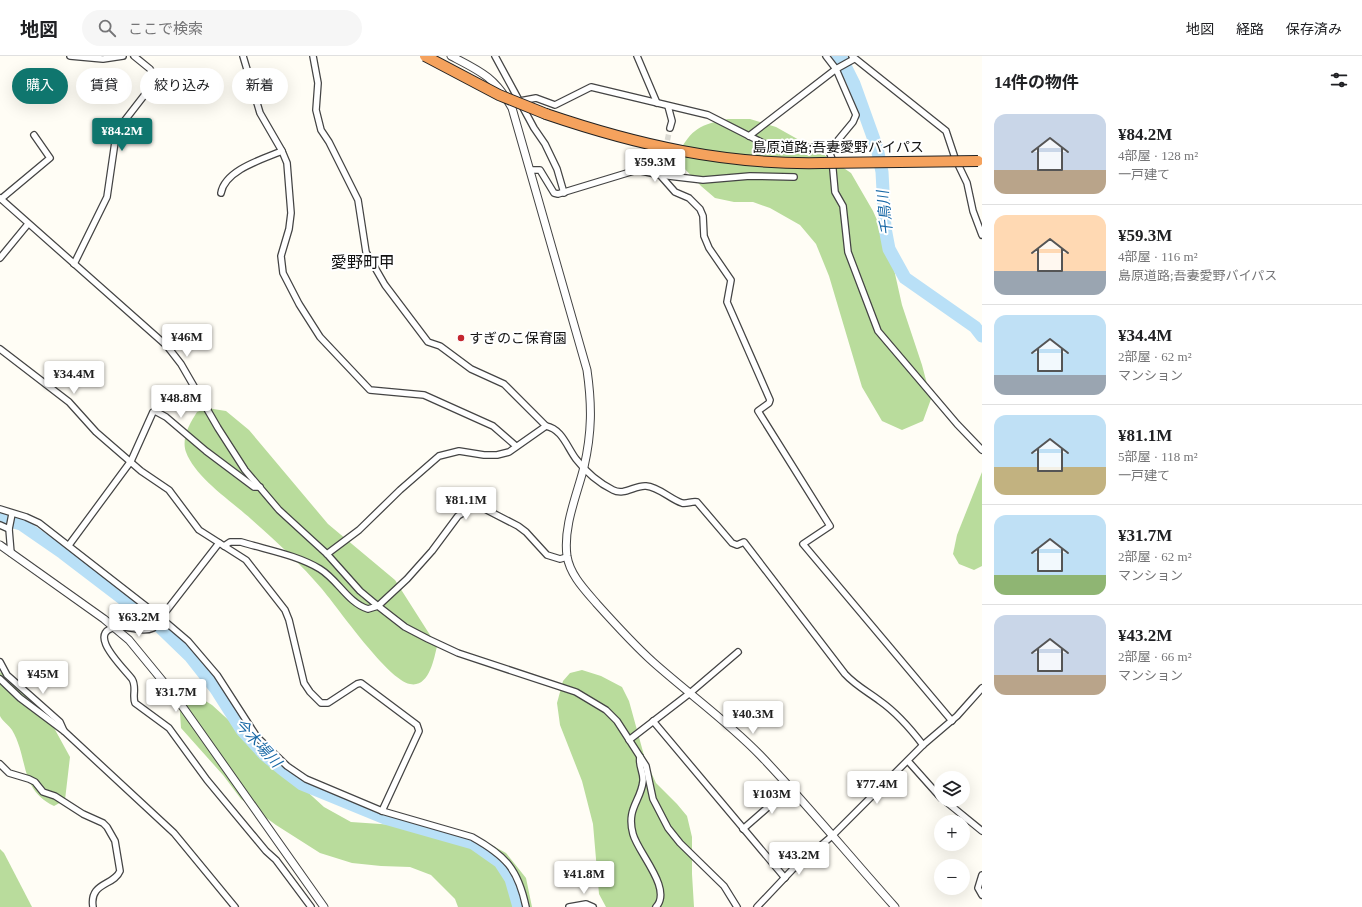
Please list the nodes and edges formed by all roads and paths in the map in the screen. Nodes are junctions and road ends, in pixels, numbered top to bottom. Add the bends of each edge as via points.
1 (70, 56) edge
2 (123, 56) edge
3 (134, 56) edge
4 (243, 56) edge
5 (312, 56) edge
6 (425, 56) edge
7 (451, 56) edge
8 (495, 56) edge
9 (637, 56) edge
10 (826, 56) edge
11 (852, 59) edge
12 (837, 68) junction
13 (520, 101) junction
14 (657, 103) junction
15 (668, 106) junction
16 (670, 128) tunnel mouth
17 (34, 135) dead end
18 (749, 136) junction
19 (282, 150) junction
20 (829, 151) junction
21 (980, 161) edge
22 (662, 165) tunnel mouth
23 (530, 170) junction
24 (660, 175) junction
25 (794, 177) dead end
26 (221, 193) dead end
27 (564, 193) junction
28 (0, 198) edge
29 (28, 224) junction
30 (982, 236) edge
31 (0, 258) edge
32 (74, 264) junction
33 (0, 349) edge
34 (546, 426) junction
35 (516, 446) junction
36 (982, 450) edge
37 (132, 461) junction
38 (584, 467) junction
39 (260, 487) junction
40 (0, 509) edge
41 (12, 516) junction
42 (0, 525) edge
43 (10, 527) junction
44 (221, 544) junction
45 (0, 545) edge
46 (69, 545) junction
47 (11, 553) junction
48 (327, 554) junction
49 (567, 557) junction
50 (378, 606) junction
51 (158, 622) junction
52 (114, 627) junction
53 (738, 652) dead end
54 (0, 662) edge
55 (0, 679) edge
56 (982, 688) edge
57 (690, 693) junction
58 (653, 721) junction
59 (952, 721) junction
60 (64, 731) junction
61 (630, 740) junction
62 (923, 745) junction
63 (640, 757) junction
64 (908, 761) junction
65 (0, 764) edge
66 (790, 788) junction
67 (934, 790) edge
68 (953, 807) edge
69 (382, 811) junction
70 (743, 829) junction
71 (982, 831) edge
72 (832, 836) junction
73 (982, 875) edge
74 (785, 878) junction
75 (982, 895) edge
76 (93, 907) edge
77 (235, 907) edge
78 (311, 907) edge
79 (324, 907) edge
80 (526, 907) edge
81 (569, 907) edge
82 (593, 907) edge
83 (656, 907) edge
84 (737, 907) edge
85 (758, 907) edge
86 (895, 907) edge

1 - 2 street via 103,59
3 - 32 street via 150,69 153,84 116,135 107,197
4 - 19 street via 260,113
5 - 34 street via 318,83 316,110 321,130 358,200 366,252 385,285 428,342 440,346 471,368 504,384
6 - 21 highway, 島原道路;吾妻愛野バイパス, bridge via 499,95 546,114 617,137 666,149 781,164
7 - 23 street via 482,72 503,91 512,108
8 - 13 street
9 - 14 street
10 - 12 street
11 - 12 street
11 - 30 street via 946,131 967,183
12 - 18 street
12 - 20 street via 856,115
13 - 14 street via 536,98 555,105 591,87
13 - 27 street via 526,116 551,156
14 - 15 street
15 - 16 street via 672,120
15 - 18 street via 708,115
17 - 28 street via 50,158
18 - 20 street via 774,147 820,147
19 - 26 street via 232,175 223,184
19 - 35 street via 288,170 291,214 281,263 283,273 320,337 370,390 424,395 493,426
20 - 36 street via 835,192 843,206 848,252 878,331
22 - 24 street
23 - 27 street via 540,170 554,193
23 - 38 street via 587,370 591,398 591,431
24 - 25 street via 703,180 750,176
24 - 27 street via 637,170
24 - 59 street via 675,192 689,198 700,209 704,236 709,248 731,280 727,302 770,398 769,403 758,411 830,526 803,544
28 - 29 street
29 - 31 street
29 - 32 street
32 - 39 street via 167,346 181,364 245,470
33 - 37 street via 70,402 96,432
34 - 35 street
34 - 38 street via 551,426 560,434
35 - 48 street via 509,452 497,455 459,451 439,456 359,530
37 - 39 street via 153,412 158,412 254,487
37 - 44 street via 141,471 169,490 198,530
37 - 46 street
38 - 49 street via 567,528
38 - 62 street via 598,481 618,492 645,486 682,502 698,502 732,543 738,545 744,542 845,674 906,723
39 - 48 street via 295,527
40 - 41 street
41 - 43 street
41 - 46 street via 32,519
42 - 43 street
43 - 47 street
44 - 50 street via 241,542 304,561 329,575 361,607
44 - 51 street
44 - 69 street via 246,560 285,610 290,620 304,683 321,703 328,703 361,683 417,725 419,732
45 - 47 street
46 - 51 street
47 - 52 street
48 - 50 street via 360,591
49 - 50 street via 560,559 547,555 518,526 483,508 471,508 458,516 407,579
49 - 57 street via 577,580 606,614 653,662
50 - 61 street via 405,627 458,653 534,677 592,700 617,721
51 - 52 street via 149,630
51 - 69 street via 188,641 217,675 245,721 271,752 287,766 306,778
52 - 78 street via 106,634 108,650 132,680 135,703 169,728
52 - 79 street via 129,640 175,696
53 - 57 street
54 - 60 street via 7,675 60,722
55 - 60 street via 20,698
56 - 59 street
57 - 58 street
57 - 66 street via 761,756
58 - 61 street
58 - 70 street
59 - 62 street
60 - 77 street via 174,833
61 - 63 street
62 - 64 street
63 - 83 street via 643,781 631,815 633,834 659,887 660,902
63 - 84 street via 648,770 653,799 668,828 724,886
64 - 67 street
64 - 72 street
65 - 76 street via 4,771 35,782 43,792 73,806 107,827 115,841 120,871 96,891
66 - 70 street
66 - 72 street
68 - 71 street
69 - 80 street via 472,837 501,855 518,878
70 - 74 street
72 - 74 street
72 - 86 street
73 - 75 street via 978,888
74 - 85 street
81 - 82 street via 586,904

